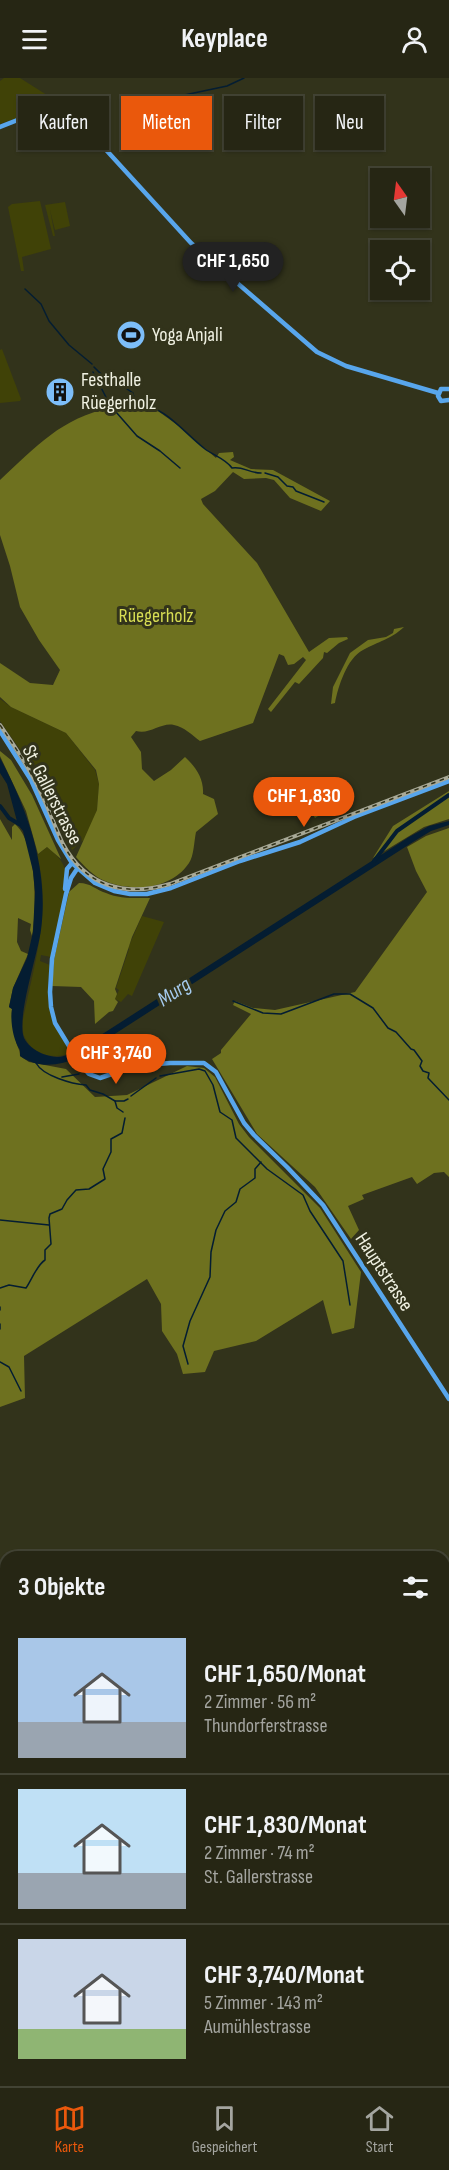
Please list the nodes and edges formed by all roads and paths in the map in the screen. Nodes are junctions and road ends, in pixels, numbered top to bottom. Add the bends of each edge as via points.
1 (18, 120) edge
2 (0, 127) edge
3 (107, 150) edge
4 (449, 389) edge
5 (438, 393) junction
6 (449, 400) edge
7 (0, 731) edge
8 (449, 781) edge
9 (72, 863) junction
10 (77, 869) junction
11 (66, 894) junction
12 (449, 1399) edge

1 - 2 street
3 - 5 street via 191,243 317,352 346,366
4 - 5 street
5 - 6 street via 441,401
7 - 9 street, St. Gallerstrasse via 31,780 60,846
8 - 10 street, St. Gallerstrasse via 300,842 155,892 114,891
9 - 10 street, St. Gallerstrasse
9 - 11 street via 66,872
10 - 11 street
11 - 12 street, Hauptstrasse via 52,959 50,999 55,1023 80,1064 89,1074 100,1078 141,1065 204,1063 216,1072 254,1136 323,1205

